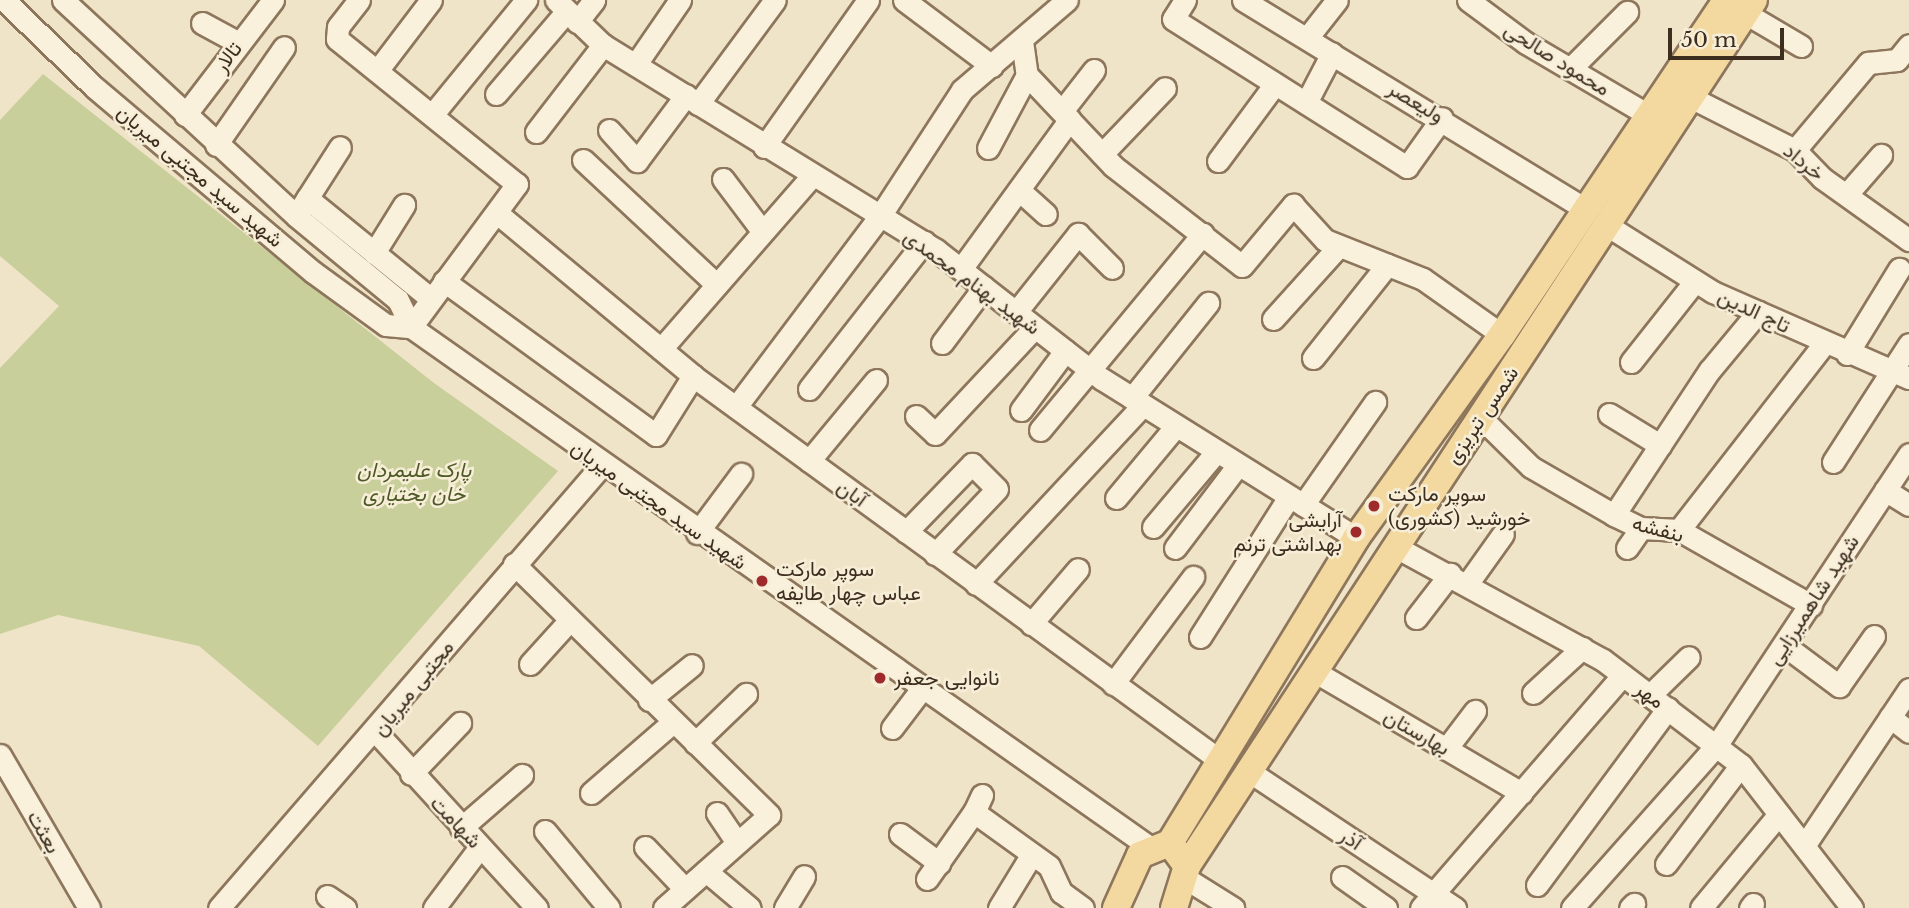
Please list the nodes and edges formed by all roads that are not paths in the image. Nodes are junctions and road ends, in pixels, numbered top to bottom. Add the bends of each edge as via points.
1 (4, 0) edge
2 (63, 0) edge
3 (273, 0) edge
4 (359, 0) edge
5 (431, 0) edge
6 (526, 0) edge
7 (594, 0) edge
8 (680, 0) edge
9 (775, 0) edge
10 (868, 0) edge
11 (904, 0) edge
12 (1067, 0) edge
13 (1185, 0) edge
14 (1337, 0) edge
15 (1468, 0) edge
16 (1245, 1) edge
17 (1742, 4) edge
18 (567, 11) edge
19 (1627, 12) dead end
20 (202, 23) dead end
21 (1307, 38) junction
22 (1022, 41) junction
23 (239, 43) junction
24 (603, 45) junction
25 (1909, 45) edge
26 (1801, 46) dead end
27 (284, 47) dead end
28 (1332, 53) junction
29 (636, 64) junction
30 (992, 66) junction
31 (1570, 69) junction
32 (377, 71) junction
33 (1094, 71) dead end
34 (1027, 75) junction
35 (1275, 84) junction
36 (1165, 88) dead end
37 (496, 94) dead end
38 (1692, 98) junction
39 (692, 99) junction
40 (1306, 103) junction
41 (185, 115) junction
42 (432, 115) junction
43 (1065, 115) junction
44 (1648, 115) junction
45 (1442, 118) junction
46 (609, 130) dead end
47 (536, 132) dead end
48 (216, 145) junction
49 (340, 147) dead end
50 (764, 147) junction
51 (988, 148) dead end
52 (1795, 150) junction
53 (1102, 154) junction
54 (1881, 155) dead end
55 (583, 160) dead end
56 (1218, 161) dead end
57 (812, 176) junction
58 (723, 179) dead end
59 (1019, 190) junction
60 (1847, 194) junction
61 (404, 205) dead end
62 (301, 207) junction
63 (1587, 210) junction
64 (498, 213) junction
65 (1046, 215) dead end
66 (880, 216) junction
67 (1608, 226) junction
68 (763, 232) junction
69 (1203, 234) junction
70 (1909, 240) edge
71 (924, 242) junction
72 (1339, 246) junction
73 (374, 253) junction
74 (1387, 265) junction
75 (1112, 268) dead end
76 (961, 269) junction
77 (1899, 269) dead end
78 (443, 281) junction
79 (1695, 281) junction
80 (717, 285) junction
81 (984, 287) junction
82 (429, 298) junction
83 (1208, 303) dead end
84 (1016, 312) junction
85 (1758, 312) junction
86 (1273, 319) dead end
87 (411, 327) junction
88 (1035, 327) junction
89 (1502, 335) junction
90 (942, 342) dead end
91 (1824, 344) junction
92 (1909, 344) edge
93 (661, 349) junction
94 (1065, 351) junction
95 (1847, 354) junction
96 (1312, 359) dead end
97 (1631, 362) dead end
98 (1089, 370) junction
99 (1900, 375) edge
100 (693, 376) junction
101 (876, 380) dead end
102 (809, 389) dead end
103 (1138, 402) junction
104 (1375, 402) dead end
105 (736, 407) junction
106 (1021, 410) dead end
107 (1609, 414) dead end
108 (916, 416) dead end
109 (1480, 418) junction
110 (1176, 426) junction
111 (1040, 430) dead end
112 (1660, 445) junction
113 (1217, 451) junction
114 (1909, 454) edge
115 (809, 461) junction
116 (1833, 462) dead end
117 (602, 465) junction
118 (1238, 465) junction
119 (741, 474) dead end
120 (1885, 490) junction
121 (1116, 498) dead end
122 (1296, 501) junction
123 (1909, 505) edge
124 (1614, 515) junction
125 (1153, 527) dead end
126 (1642, 528) junction
127 (1679, 530) junction
128 (906, 532) junction
129 (697, 533) junction
130 (1503, 534) dead end
131 (1356, 538) junction
132 (1394, 546) junction
133 (1175, 548) dead end
134 (1627, 548) dead end
135 (935, 554) junction
136 (514, 565) junction
137 (1078, 569) dead end
138 (1193, 577) dead end
139 (1459, 579) junction
140 (976, 584) junction
141 (1811, 605) junction
142 (1416, 618) dead end
143 (569, 621) junction
144 (1031, 624) junction
145 (1874, 636) dead end
146 (1200, 637) dead end
147 (1784, 645) junction
148 (1582, 648) junction
149 (1689, 657) dead end
150 (530, 664) dead end
151 (692, 664) dead end
152 (1312, 670) junction
153 (1623, 675) junction
154 (1114, 684) junction
155 (1909, 689) edge
156 (920, 691) junction
157 (1533, 693) dead end
158 (746, 694) dead end
159 (1650, 695) junction
160 (649, 699) junction
161 (1668, 708) junction
162 (1475, 711) dead end
163 (1890, 717) junction
164 (673, 722) junction
165 (460, 723) dead end
166 (892, 728) dead end
167 (1909, 732) edge
168 (377, 733) junction
169 (695, 743) junction
170 (1716, 746) junction
171 (1446, 749) junction
172 (0, 755) edge
173 (1218, 759) junction
174 (1741, 765) junction
175 (1247, 770) junction
176 (411, 775) junction
177 (522, 775) dead end
178 (591, 793) dead end
179 (1521, 793) junction
180 (717, 813) dead end
181 (1779, 814) junction
182 (461, 828) junction
183 (545, 831) dead end
184 (900, 834) dead end
185 (737, 843) junction
186 (1161, 846) junction
187 (1804, 846) junction
188 (480, 847) junction
189 (645, 847) dead end
190 (1032, 854) junction
191 (1666, 864) dead end
192 (706, 871) junction
193 (1186, 872) junction
194 (804, 876) dead end
195 (1342, 877) dead end
196 (1537, 885) dead end
197 (685, 889) junction
198 (327, 895) dead end
199 (1426, 900) edge
200 (89, 908) edge
201 (219, 908) edge
202 (345, 908) edge
203 (434, 908) edge
204 (537, 908) edge
205 (609, 908) edge
206 (664, 908) edge
207 (750, 908) edge
208 (785, 908) edge
209 (999, 908) edge
210 (1083, 908) edge
211 (1116, 908) edge
212 (1174, 908) edge
213 (1233, 908) edge
214 (1386, 908) edge
215 (1455, 908) edge
216 (1572, 908) edge
217 (1701, 908) edge
218 (1852, 908) edge

1 - 87 street, شهید سید مجتبی میریان via 94,87 313,272 386,325
2 - 41 street, شهید سید مجتبی میریان
3 - 23 street, تالار
4 - 32 street via 335,34
5 - 32 street
6 - 42 street
7 - 18 street
8 - 29 street
9 - 39 street
10 - 50 street
11 - 30 street
12 - 22 street
13 - 35 street via 1174,19
14 - 21 street
15 - 31 street, محمود صالحی
16 - 21 street, ولیعصر
17 - 26 street
17 - 38 main road, شمس تبریزی
17 - 44 main road, شمس تبریزی
18 - 24 street, شهید بهنام محمدی
18 - 37 street
19 - 31 street
20 - 23 street
21 - 28 street, ولیعصر
22 - 30 street
22 - 34 street
23 - 41 street, تالار
24 - 29 street, شهید بهنام محمدی
24 - 47 street
25 - 52 street via 1897,60 1868,63
27 - 48 street
28 - 40 street
28 - 45 street, ولیعصر
29 - 39 street, شهید بهنام محمدی
30 - 66 street via 962,90
31 - 44 street, محمود صالحی
32 - 42 street
33 - 43 street
34 - 43 street
34 - 51 street
35 - 40 street
35 - 56 street
36 - 53 street
38 - 52 street, خرداد
38 - 67 main road, شمس تبریزی
39 - 46 street via 637,161
39 - 50 street, شهید بهنام محمدی
40 - 45 street via 1407,167
41 - 48 street, شهید سید مجتبی میریان
42 - 64 street via 517,184
43 - 53 street
43 - 59 street
44 - 63 main road, شمس تبریزی
45 - 63 street, ولیعصر
48 - 62 street, شهید سید مجتبی میریان
49 - 62 street
50 - 57 street, شهید بهنام محمدی
52 - 60 street, خرداد
53 - 69 street
54 - 60 street
55 - 80 street
57 - 66 street, شهید بهنام محمدی
57 - 68 street
58 - 68 street
59 - 65 street
59 - 76 street
60 - 70 street, خرداد
61 - 73 street
62 - 73 street
62 - 87 street, شهید سید مجتبی میریان via 398,300
63 - 67 main road
63 - 89 main road, شمس تبریزی
64 - 78 street
64 - 93 street, آبان
66 - 71 street, شهید بهنام محمدی
66 - 105 street
67 - 79 street, تاج الدین
67 - 109 main road, شمس تبریزی
68 - 80 street
69 - 72 street via 1242,266 1293,205 1325,240
69 - 98 street
71 - 76 street, شهید بهنام محمدی
71 - 102 street
72 - 74 street
72 - 86 street
73 - 82 street
74 - 89 street via 1423,279
74 - 96 street
75 - 84 street via 1078,234
76 - 81 street, شهید بهنام محمدی
77 - 95 street
78 - 82 street
78 - 100 street via 656,435
79 - 85 street, تاج الدین
79 - 97 street
80 - 93 street
81 - 84 street, شهید بهنام محمدی
81 - 90 street
82 - 87 street
83 - 103 street
84 - 88 street, شهید بهنام محمدی
85 - 91 street, تاج الدین
85 - 112 street
87 - 117 street, شهید سید مجتبی میریان
88 - 94 street, شهید بهنام محمدی
88 - 108 street via 935,434
89 - 131 main road, شمس تبریزی
91 - 95 street, تاج الدین
91 - 127 street
92 - 99 street
93 - 100 street, آبان
94 - 98 street, شهید بهنام محمدی
94 - 106 street
95 - 99 street, تاج الدین
98 - 103 street, شهید بهنام محمدی
98 - 111 street
99 - 116 street
100 - 105 street, آبان
101 - 115 street
103 - 110 street, شهید بهنام محمدی
103 - 140 street
104 - 122 street
105 - 115 street, آبان
107 - 112 street
109 - 124 street, بنفشه via 1531,467
109 - 132 main road, شمس تبریزی
110 - 113 street, شهید بهنام محمدی
110 - 121 street
112 - 124 street
113 - 118 street, شهید بهنام محمدی
113 - 125 street
114 - 120 street, شهید شاهمیرزایی
115 - 128 street, آبان
117 - 129 street, شهید سید مجتبی میریان
117 - 136 street, مجتبی میریان
118 - 122 street, شهید بهنام محمدی
118 - 133 street
119 - 129 street
120 - 123 street
120 - 141 street, شهید شاهمیرزایی
122 - 131 street, شهید بهنام محمدی
122 - 146 street
124 - 126 street, بنفشه
126 - 127 street, بنفشه
126 - 134 street
127 - 141 street, بنفشه
128 - 135 street, آبان
128 - 135 street via 972,464 997,489
129 - 156 street, شهید سید مجتبی میریان
130 - 139 street
131 - 132 main road
131 - 173 main road, شمس تبریزی
132 - 139 street, مهر
132 - 152 main road, شمس تبریزی
135 - 140 street, آبان
136 - 143 street
136 - 168 street, مجتبی میریان
137 - 144 street
138 - 154 street
139 - 142 street
139 - 148 street, مهر
140 - 144 street, آبان
141 - 147 street, شهید شاهمیرزایی
143 - 150 street
143 - 160 street
144 - 154 street, آبان
145 - 147 street via 1839,686
147 - 170 street, شهید شاهمیرزایی
148 - 153 street, مهر
148 - 157 street
149 - 159 street
151 - 160 street
152 - 171 street, بهارستان
152 - 175 main road, شمس تبریزی
153 - 159 street, مهر
153 - 179 street
154 - 173 street, آبان
155 - 163 street
156 - 166 street
156 - 186 street, شهید سید مجتبی میریان
158 - 169 street
159 - 161 street, مهر
160 - 164 street
161 - 170 street, مهر
161 - 196 street
162 - 171 street
163 - 167 street
163 - 187 street
164 - 169 street
164 - 178 street
165 - 176 street
168 - 176 street, شهامت
168 - 201 street, مجتبی میریان
169 - 185 street via 769,815
170 - 174 street, مهر
170 - 216 street, شهید شاهمیرزایی
171 - 179 street, بهارستان
172 - 200 street, بعثت
173 - 186 main road, شمس تبریزی
174 - 181 street, مهر
174 - 191 street
175 - 193 main road, شمس تبریزی
175 - 199 street, آذر
176 - 182 street, شهامت
177 - 182 street
179 - 199 street
180 - 185 street
181 - 187 street, مهر
181 - 217 street
182 - 188 street, شهامت
183 - 205 street
184 - 190 street via 933,871 978,804
185 - 192 street
186 - 193 main road
186 - 211 main road, شمس تبریزی via 1132,866
187 - 218 street, مهر
188 - 203 street
188 - 204 street, شهامت
189 - 197 street
190 - 209 street
190 - 210 street
192 - 197 street
192 - 207 street
193 - 212 main road, شمس تبریزی
193 - 213 street
194 - 208 street
195 - 214 street
197 - 206 street
198 - 202 street
199 - 215 street, آذر

